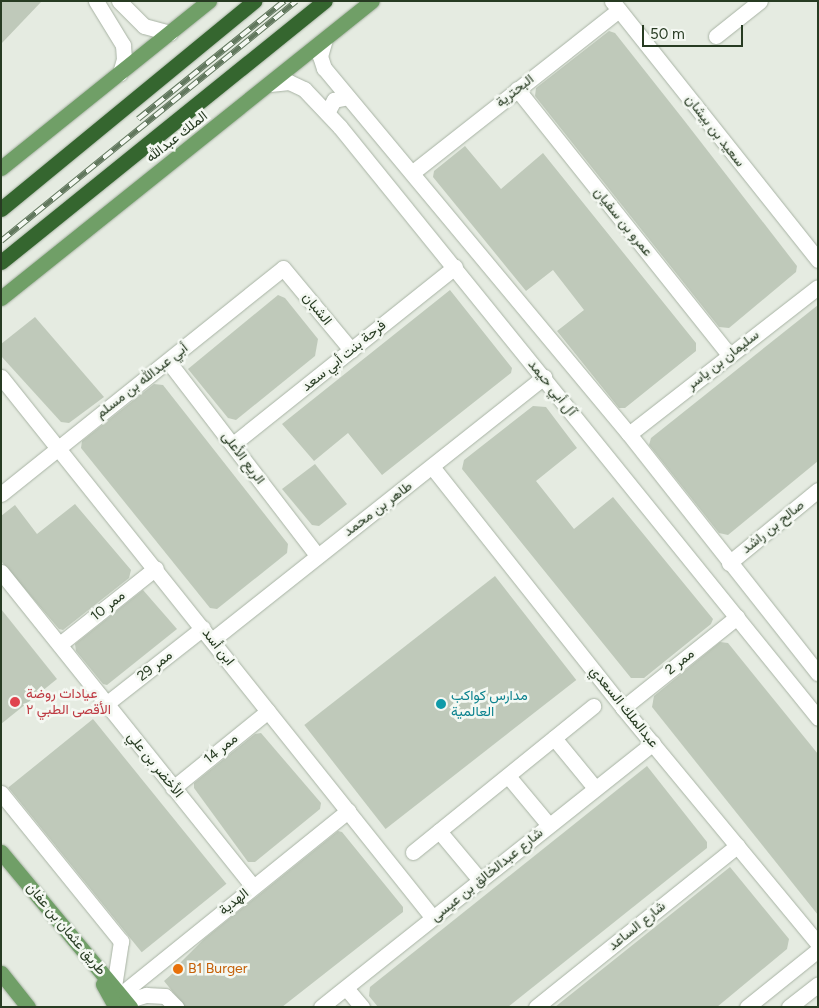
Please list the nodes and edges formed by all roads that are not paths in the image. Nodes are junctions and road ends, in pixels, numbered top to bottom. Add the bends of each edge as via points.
1 (96, 1) edge
2 (119, 1) edge
3 (209, 1) edge
4 (254, 1) edge
5 (325, 1) edge
6 (372, 1) edge
7 (760, 1) edge
8 (615, 6) edge
9 (170, 33) junction
10 (716, 36) dead end
11 (325, 39) junction
12 (120, 73) junction
13 (270, 84) junction
14 (517, 89) junction
15 (348, 96) junction
16 (327, 113) junction
17 (1, 168) edge
18 (413, 172) junction
19 (1, 209) edge
20 (818, 260) edge
21 (1, 262) edge
22 (455, 267) junction
23 (283, 268) joint
24 (818, 287) edge
25 (1, 298) edge
26 (351, 350) junction
27 (729, 355) junction
28 (168, 361) junction
29 (1, 377) edge
30 (544, 378) junction
31 (629, 434) junction
32 (233, 444) junction
33 (58, 446) junction
34 (433, 468) junction
35 (818, 490) edge
36 (1, 494) edge
37 (317, 555) junction
38 (728, 563) junction
39 (156, 568) junction
40 (1, 572) edge
41 (737, 617) junction
42 (204, 628) junction
43 (212, 640) junction
44 (60, 644) junction
45 (818, 673) edge
46 (106, 704) junction
47 (593, 706) dead end
48 (624, 708) junction
49 (268, 711) junction
50 (818, 718) edge
51 (554, 738) junction
52 (653, 743) junction
53 (508, 776) junction
54 (173, 788) junction
55 (595, 788) junction
56 (1, 793) edge
57 (348, 811) junction
58 (548, 824) junction
59 (439, 831) junction
60 (737, 846) junction
61 (1, 852) edge
62 (413, 852) dead end
63 (480, 880) junction
64 (253, 886) junction
65 (434, 918) junction
66 (818, 944) edge
67 (818, 950) edge
68 (1, 972) edge
69 (818, 984) edge
70 (346, 988) junction
71 (121, 999) edge
72 (28, 1007) edge
73 (176, 1007) edge
74 (321, 1007) edge
75 (362, 1007) edge
76 (536, 1007) edge
77 (747, 1007) edge
78 (789, 1007) edge

1 - 12 street via 123,44 124,59
2 - 9 street via 144,26
3 - 9 main road
4 - 19 highway
5 - 21 highway, الملك عبدالله
6 - 11 main road, الملك عبدالله
7 - 10 street
8 - 14 street, البحترية
8 - 20 street, سعيد بن بيشان
9 - 12 main road
11 - 13 main road, الملك عبدالله
11 - 15 street via 320,56 324,68
12 - 17 main road
13 - 16 street, آل أبي حيمد via 290,82 304,89
13 - 25 main road, الملك عبدالله
14 - 18 street, البحترية
14 - 27 street, عمرو بن سفيان
15 - 16 street via 334,100
15 - 18 street
16 - 22 street, آل أبي حيمد
18 - 31 street
22 - 26 street, فرحة بنت أبي سعد
22 - 30 street, آل أبي حيمد
23 - 26 street, الشبان
23 - 28 street, أبي عبدالله بن مسلم
24 - 27 street, سليمان بن ياسر
26 - 32 street, فرحة بنت أبي سعد
27 - 31 street, سليمان بن ياسر
28 - 32 street, الريع الأعلى
28 - 33 street, أبي عبدالله بن مسلم
29 - 33 street, ابن أسد
30 - 34 street, طاهر بن محمد
30 - 41 street, آل أبي حيمد
31 - 38 street
32 - 37 street, الريع الأعلى
33 - 36 street, أبي عبدالله بن مسلم
33 - 39 street, ابن أسد
34 - 37 street, طاهر بن محمد
34 - 48 street, عبدالملك السعدي
35 - 38 street, صالح بن راشد
37 - 43 street, طاهر بن محمد
38 - 45 street
39 - 42 street, ابن أسد
39 - 44 street, ممر 10
40 - 44 street, الأخضر بن علي
41 - 48 street, ممر 2
41 - 50 street, آل أبي حيمد
42 - 43 street, ابن أسد
42 - 46 street, ممر 29
43 - 49 street, ابن أسد
44 - 46 street, الأخضر بن علي
46 - 54 street, الأخضر بن علي
47 - 51 street
48 - 52 street, عبدالملك السعدي
49 - 54 street, ممر 14
49 - 57 street, ابن أسد
51 - 53 street
51 - 55 street
52 - 55 street, شارع عبدالخالق بن عيسى
52 - 60 street, عبدالملك السعدي
53 - 58 street
53 - 59 street
54 - 64 street, الأخضر بن علي
55 - 58 street, شارع عبدالخالق بن عيسى
56 - 71 street via 121,941
57 - 64 street, الهدية
57 - 65 street, ابن أسد
58 - 63 street, شارع عبدالخالق بن عيسى
59 - 62 street
59 - 63 street
60 - 66 street, عبدالملك السعدي
60 - 76 street, شارع الساعد
61 - 71 main road, طريق عثمان بن عفان
63 - 65 street, شارع عبدالخالق بن عيسى
64 - 71 street, الهدية
65 - 70 street, شارع عبدالخالق بن عيسى
67 - 77 street
68 - 72 main road
69 - 78 street
70 - 74 street, شارع عبدالخالق بن عيسى
70 - 75 street
71 - 73 street via 165,996

